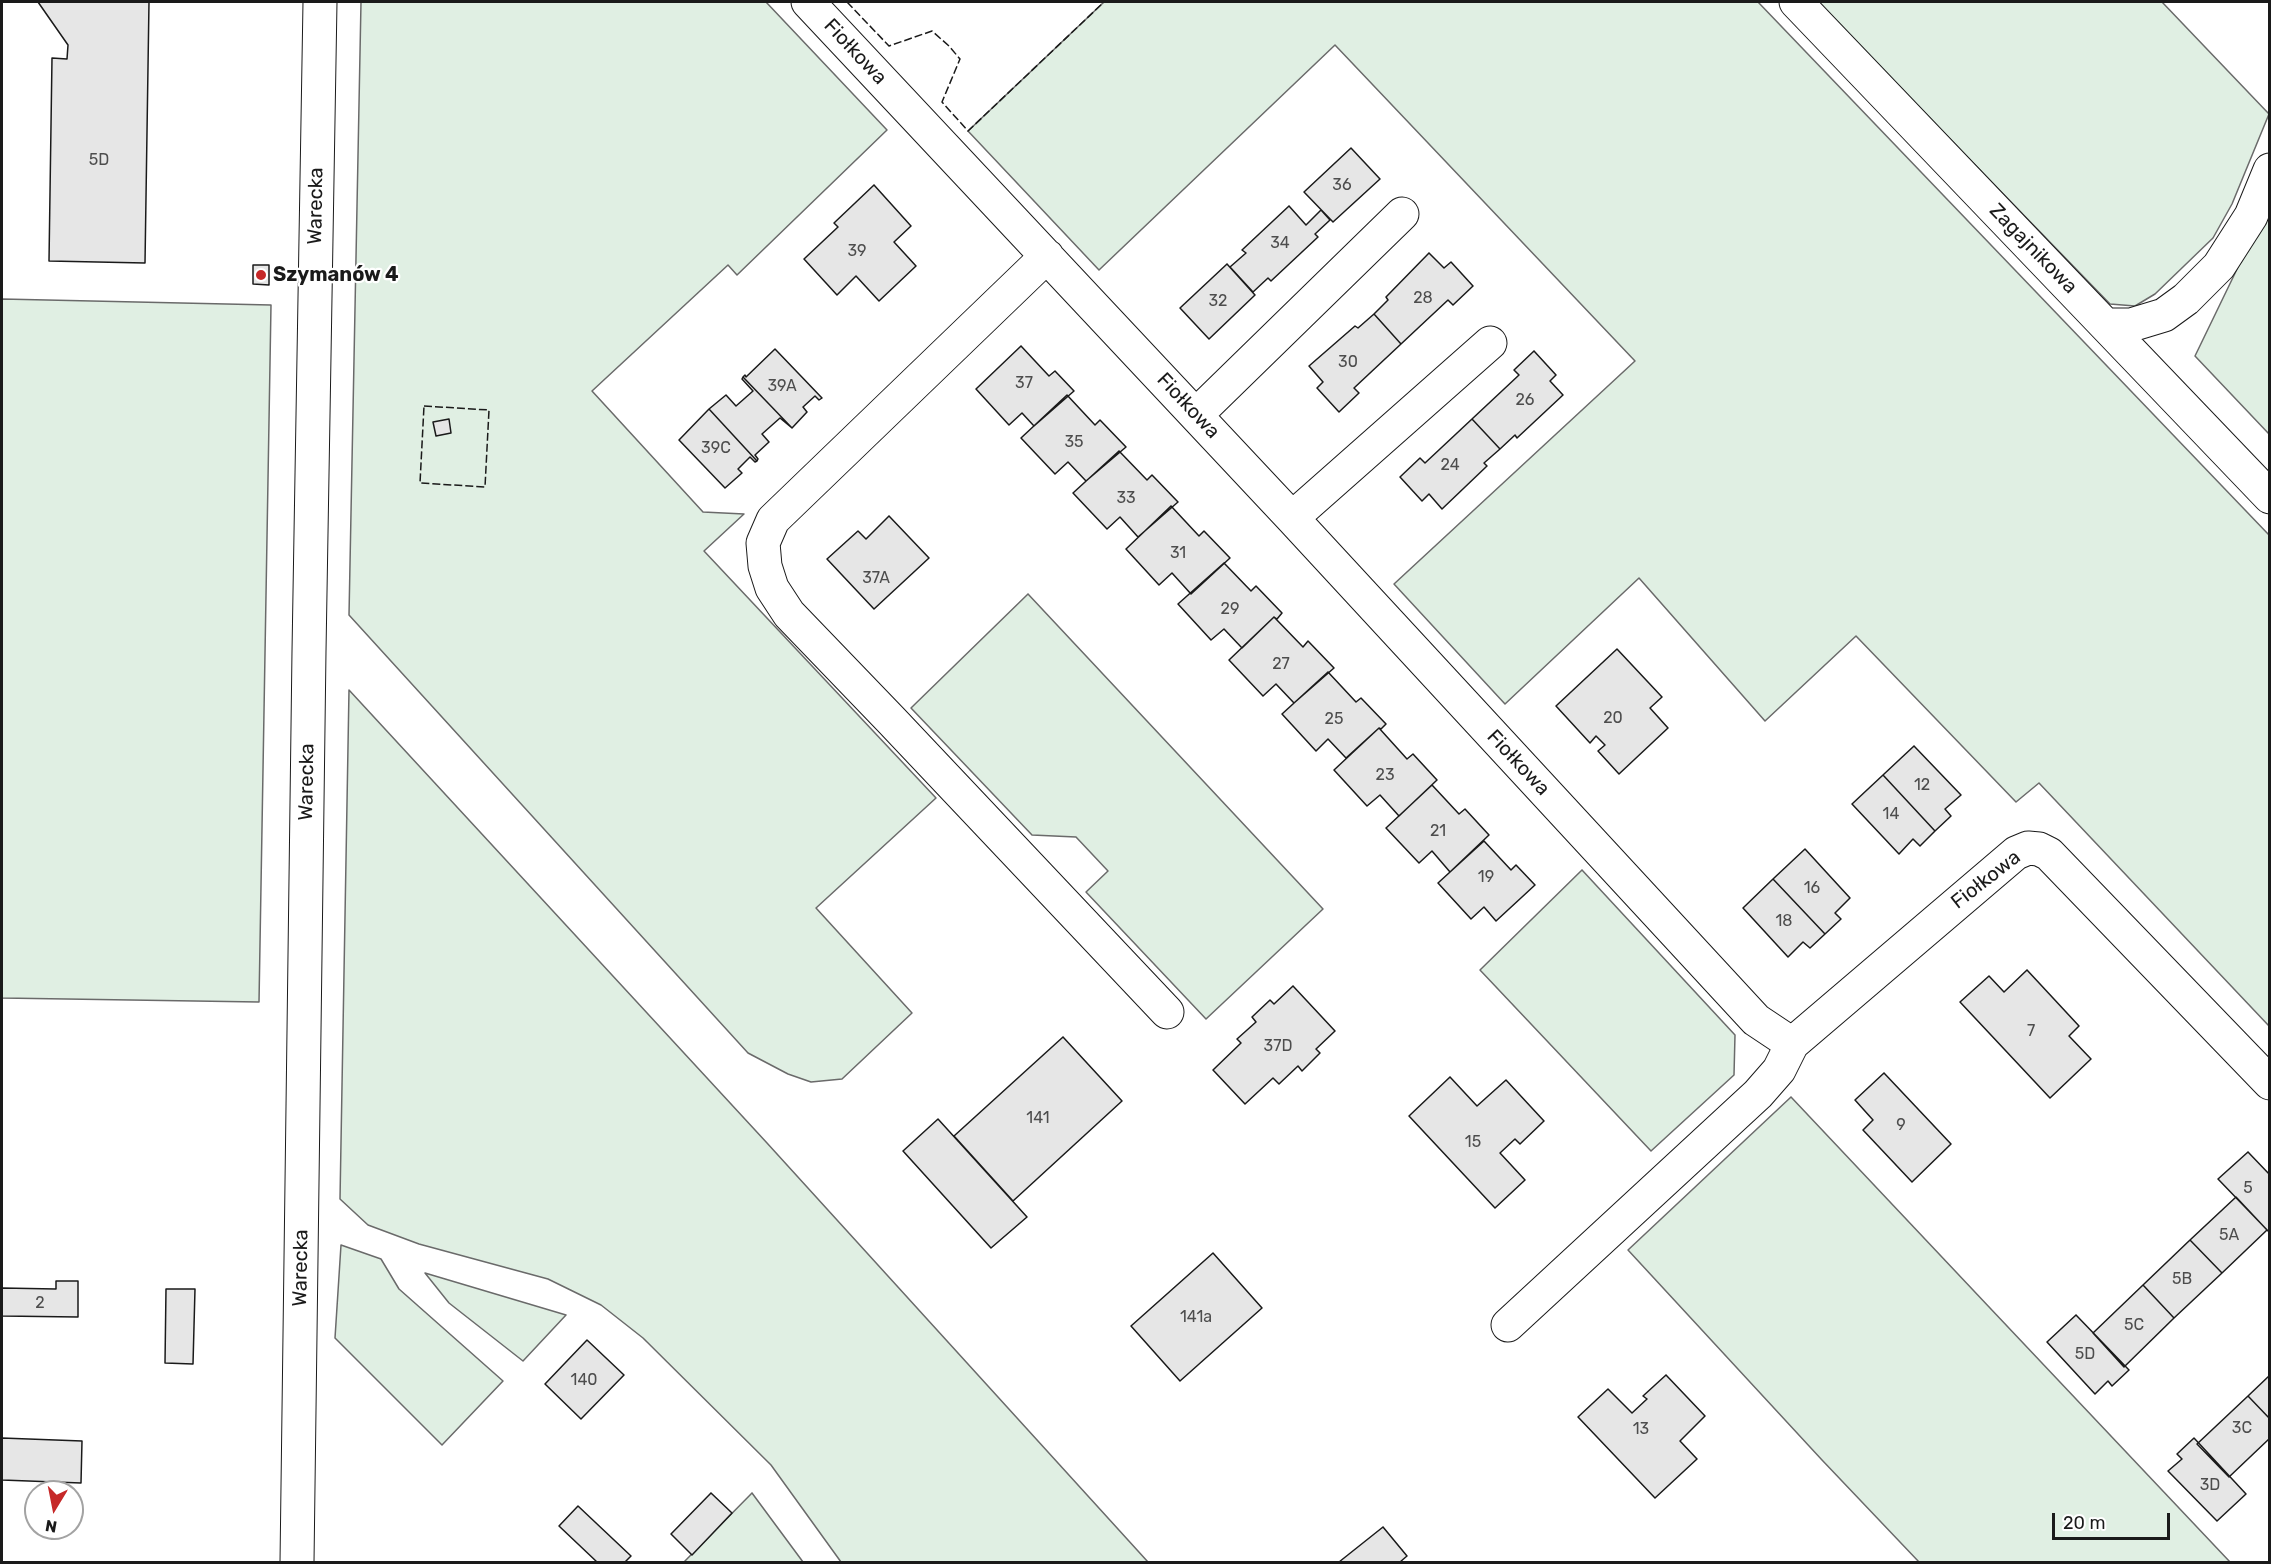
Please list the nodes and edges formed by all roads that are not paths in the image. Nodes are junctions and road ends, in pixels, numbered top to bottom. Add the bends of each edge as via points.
1 (320, 2) edge
2 (808, 2) edge
3 (1796, 2) edge
4 (2270, 170) edge
5 (1402, 214) dead end
6 (1047, 256) junction
7 (2107, 325) junction
8 (1490, 343) dead end
9 (1196, 415) junction
10 (2270, 497) edge
11 (1292, 518) junction
12 (1167, 1012) dead end
13 (1792, 1044) junction
14 (2270, 1083) edge
15 (1509, 1325) dead end
16 (297, 1563) edge

1 - 16 street, Warecka
2 - 6 street, Fiołkowa
3 - 7 street, Zagajnikowa
4 - 7 street via 2251,216 2219,266 2186,299 2164,315 2131,326
5 - 9 street
6 - 9 street, Fiołkowa
6 - 12 street via 773,520 763,543 765,566 772,588 789,614
7 - 10 street, Zagajnikowa
8 - 11 street
9 - 11 street, Fiołkowa
11 - 13 street, Fiołkowa via 1756,1020
13 - 14 street, Fiołkowa via 2016,853 2039,849 2049,854
13 - 15 street via 1779,1070 1758,1094

